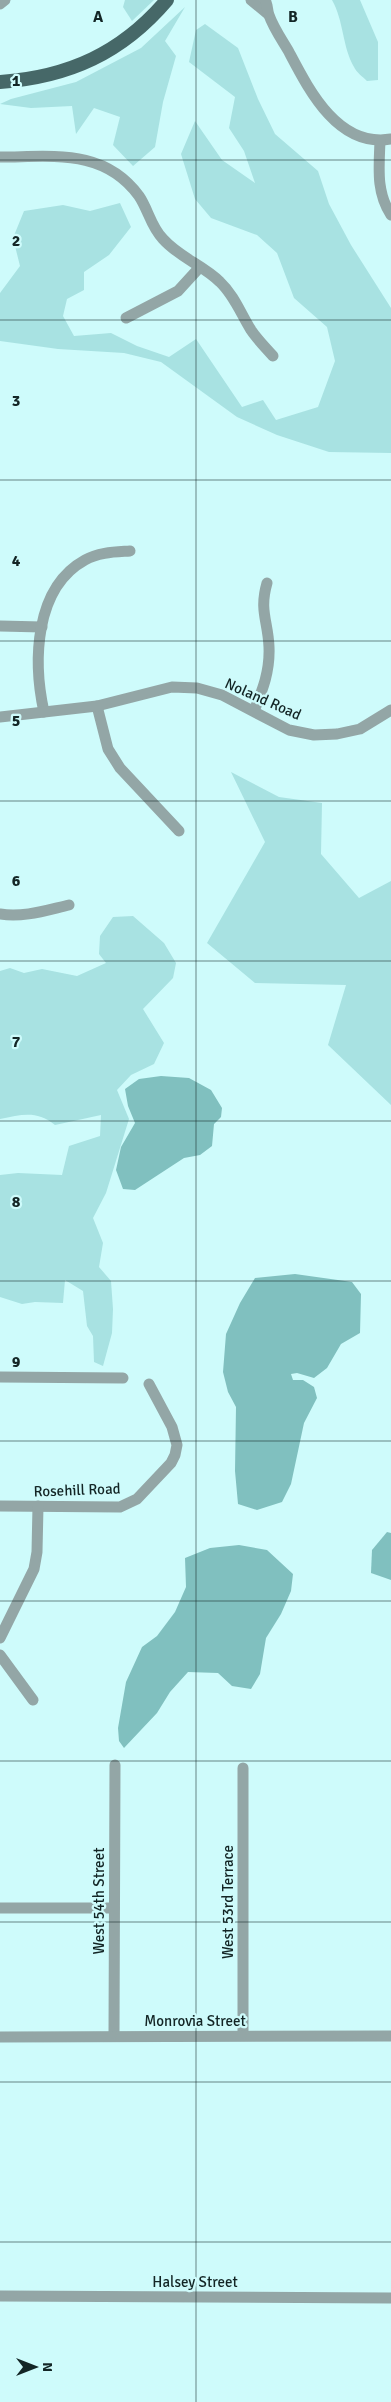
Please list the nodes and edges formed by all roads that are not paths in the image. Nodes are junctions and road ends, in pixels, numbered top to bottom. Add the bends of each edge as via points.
1 (5, 0) edge
2 (167, 0) edge
3 (251, 0) edge
4 (265, 0) edge
5 (0, 4) edge
6 (268, 14) junction
7 (0, 82) edge
8 (385, 140) edge
9 (0, 157) edge
10 (391, 215) edge
11 (199, 268) junction
12 (126, 318) dead end
13 (272, 356) dead end
14 (130, 551) dead end
15 (267, 582) dead end
16 (0, 626) edge
17 (42, 627) junction
18 (97, 706) junction
19 (254, 710) junction
20 (391, 710) edge
21 (44, 712) junction
22 (0, 717) edge
23 (179, 831) dead end
24 (69, 905) dead end
25 (0, 914) edge
26 (0, 1377) edge
27 (123, 1378) dead end
28 (149, 1384) dead end
29 (0, 1506) edge
30 (38, 1506) junction
31 (0, 1638) edge
32 (0, 1655) edge
33 (34, 1700) dead end
34 (115, 1765) dead end
35 (243, 1768) dead end
36 (0, 1908) edge
37 (114, 1908) junction
38 (242, 2035) junction
39 (114, 2036) junction
40 (391, 2036) edge
41 (0, 2037) edge
42 (0, 2296) edge
43 (391, 2298) edge

1 - 5 street
2 - 7 main road via 155,15 117,48 78,66
3 - 6 street
4 - 6 street
6 - 8 street via 326,114 350,132
8 - 10 street via 378,183 383,203
9 - 11 street via 76,157 105,166 128,183 140,198 160,237
11 - 12 street via 178,291
11 - 13 street via 220,281
14 - 17 street via 86,559 67,574 54,589
15 - 19 street via 262,600 269,665
16 - 17 street
17 - 21 street via 38,665
18 - 19 street, Noland Road via 172,687 197,688 222,695
18 - 21 street, Noland Road
18 - 23 street via 108,749 120,768
19 - 20 street, Noland Road via 289,730 314,735 360,729
21 - 22 street, Noland Road
24 - 25 street via 33,913
26 - 27 street
28 - 30 street, Rosehill Road via 172,1427 176,1445 171,1463 137,1499 120,1507
29 - 30 street, Rosehill Road
30 - 31 street via 37,1546 31,1578
32 - 33 street
34 - 37 street, West 54th Street
35 - 38 street, West 53rd Terrace
36 - 37 street
37 - 39 street, West 54th Street
38 - 39 street, Monrovia Street
38 - 40 street, Monrovia Street
39 - 41 street, Monrovia Street
42 - 43 street, Halsey Street

